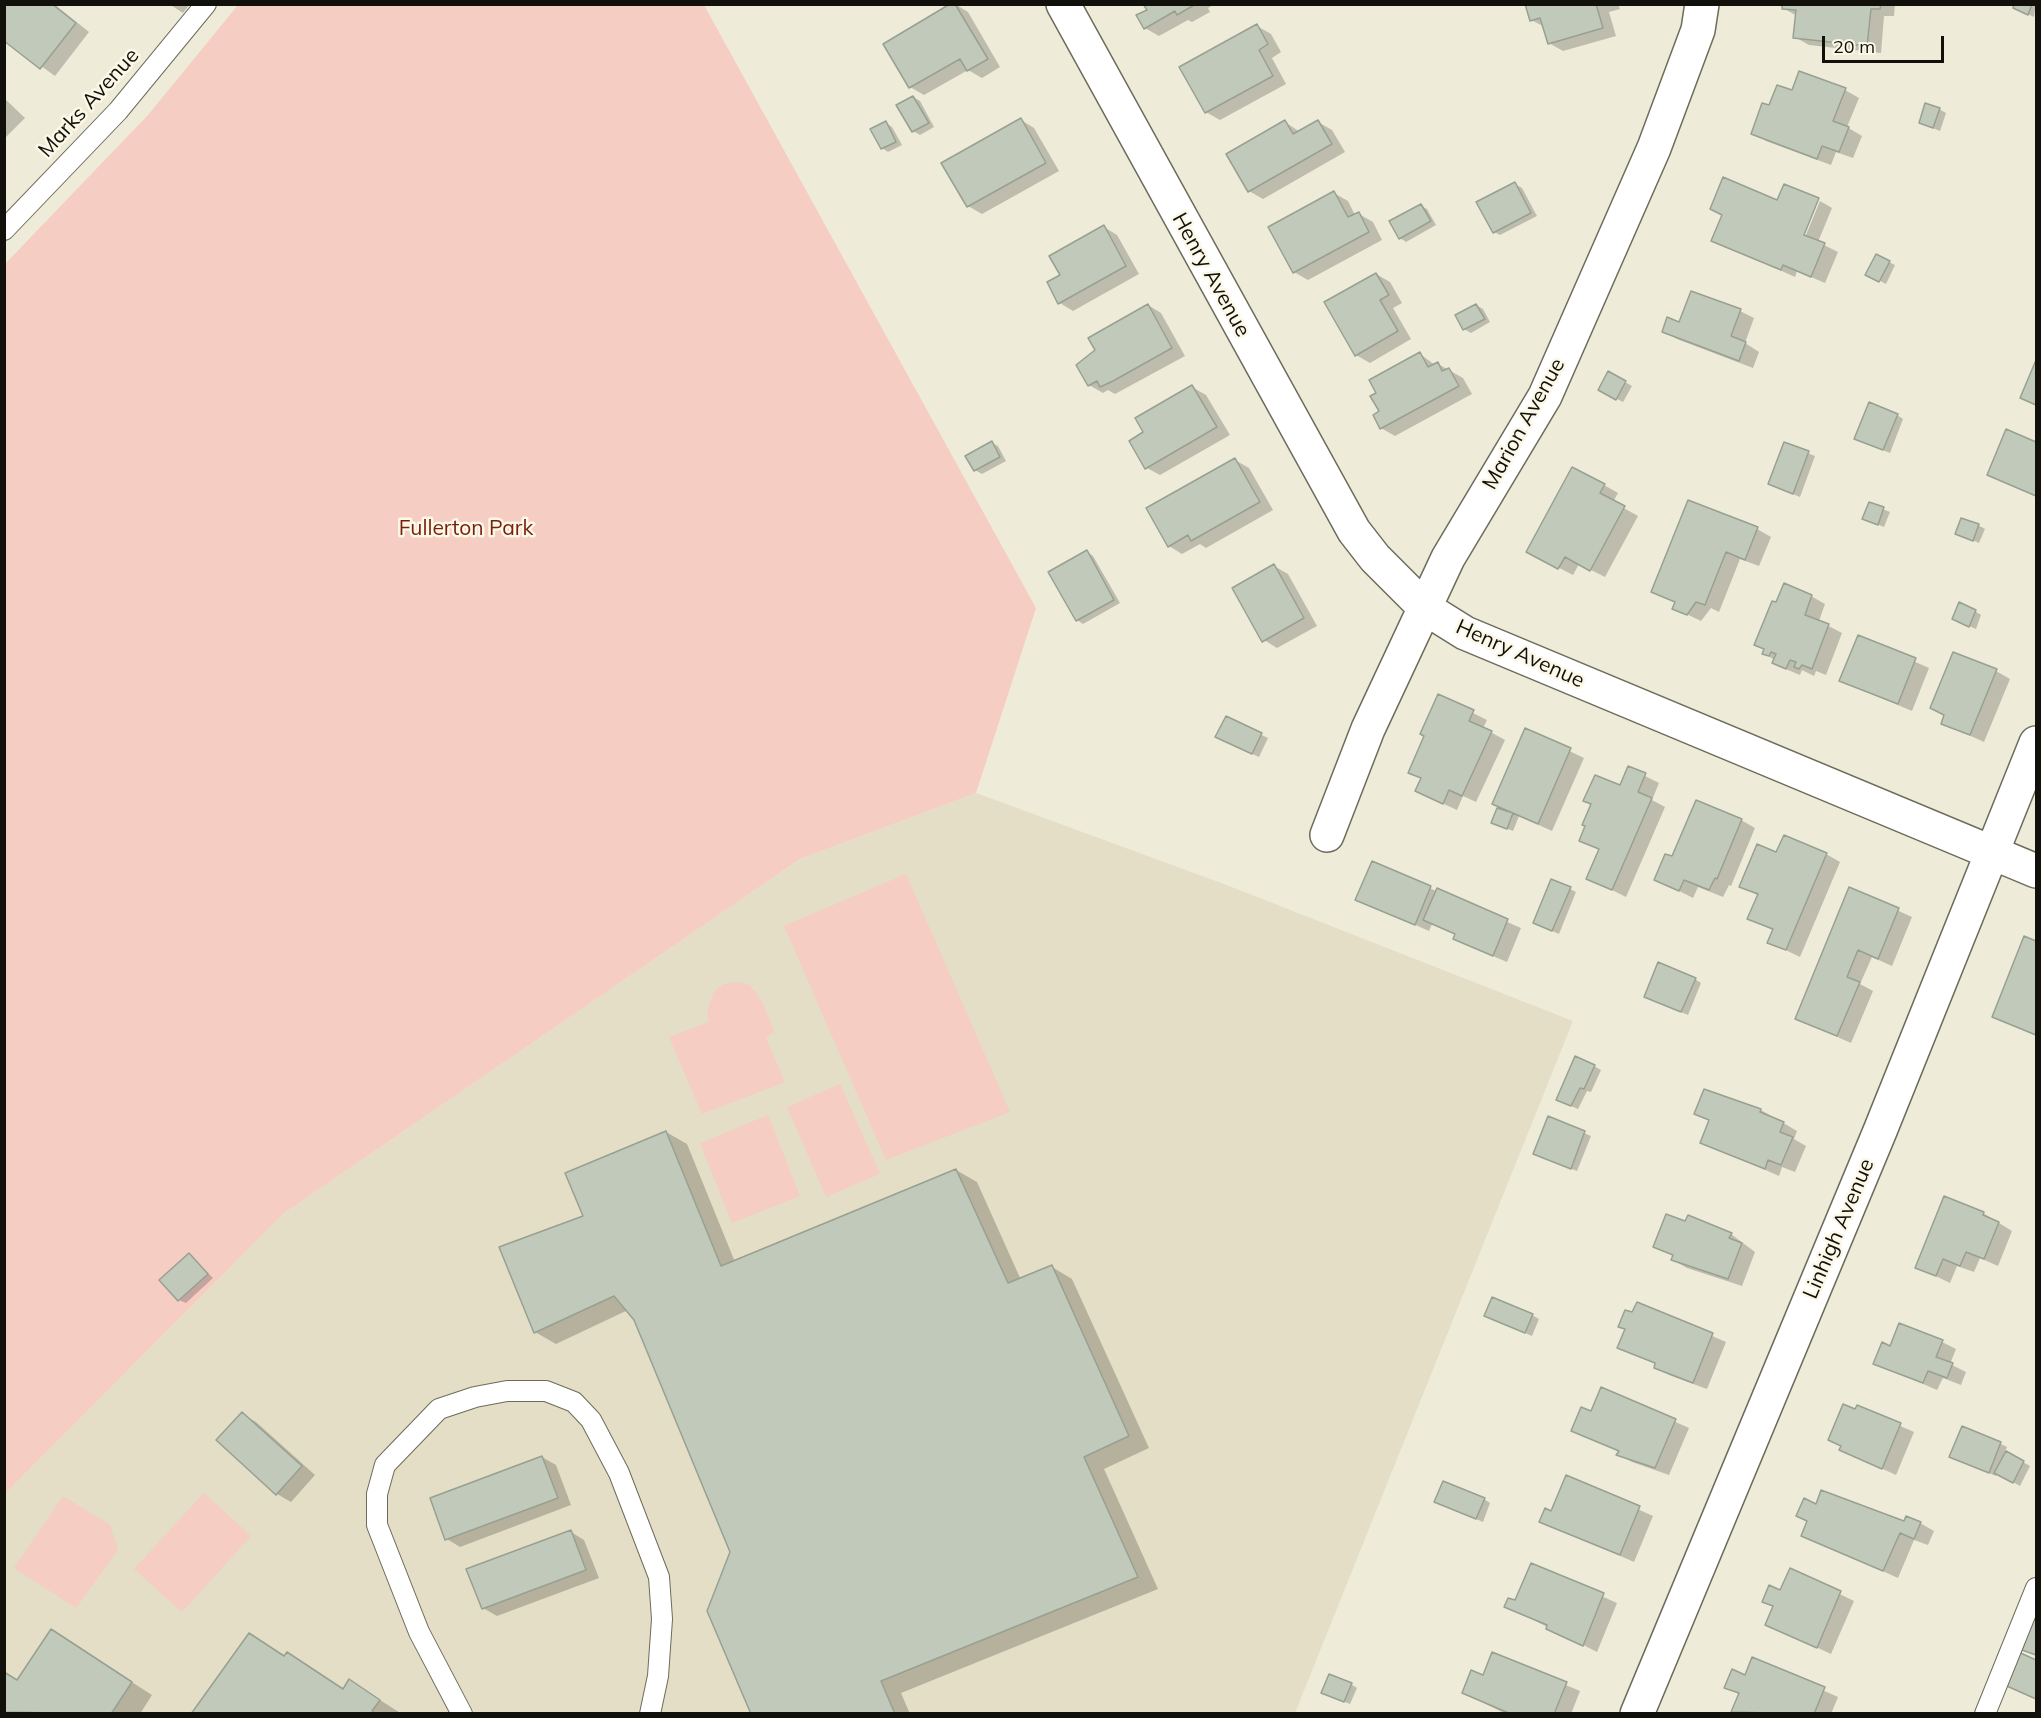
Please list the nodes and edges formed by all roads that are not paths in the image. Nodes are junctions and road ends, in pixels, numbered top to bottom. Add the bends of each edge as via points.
1 (206, 4) edge
2 (1063, 4) edge
3 (1702, 4) edge
4 (4, 230) edge
5 (1425, 608) junction
6 (2037, 743) edge
7 (1328, 836) dead end
8 (1991, 852) junction
9 (2037, 871) edge
10 (2037, 1588) edge
11 (462, 1713) edge
12 (651, 1713) edge
13 (1637, 1713) edge
14 (1985, 1713) edge

1 - 4 lane, Marks Avenue via 118,111
2 - 5 street, Henry Avenue via 1354,531
3 - 5 street, Marion Avenue via 1698,30 1654,148 1545,396 1448,558
5 - 7 street, Marion Avenue via 1368,729
5 - 8 street, Henry Avenue via 1465,633
6 - 8 street, Linhigh Avenue
8 - 9 street, Henry Avenue
8 - 13 street, Linhigh Avenue via 1880,1131
10 - 14 lane
11 - 12 lane via 419,1632 377,1525 377,1494 385,1465 438,1409 507,1391 546,1392 574,1402 591,1420 619,1473 659,1577 662,1619

